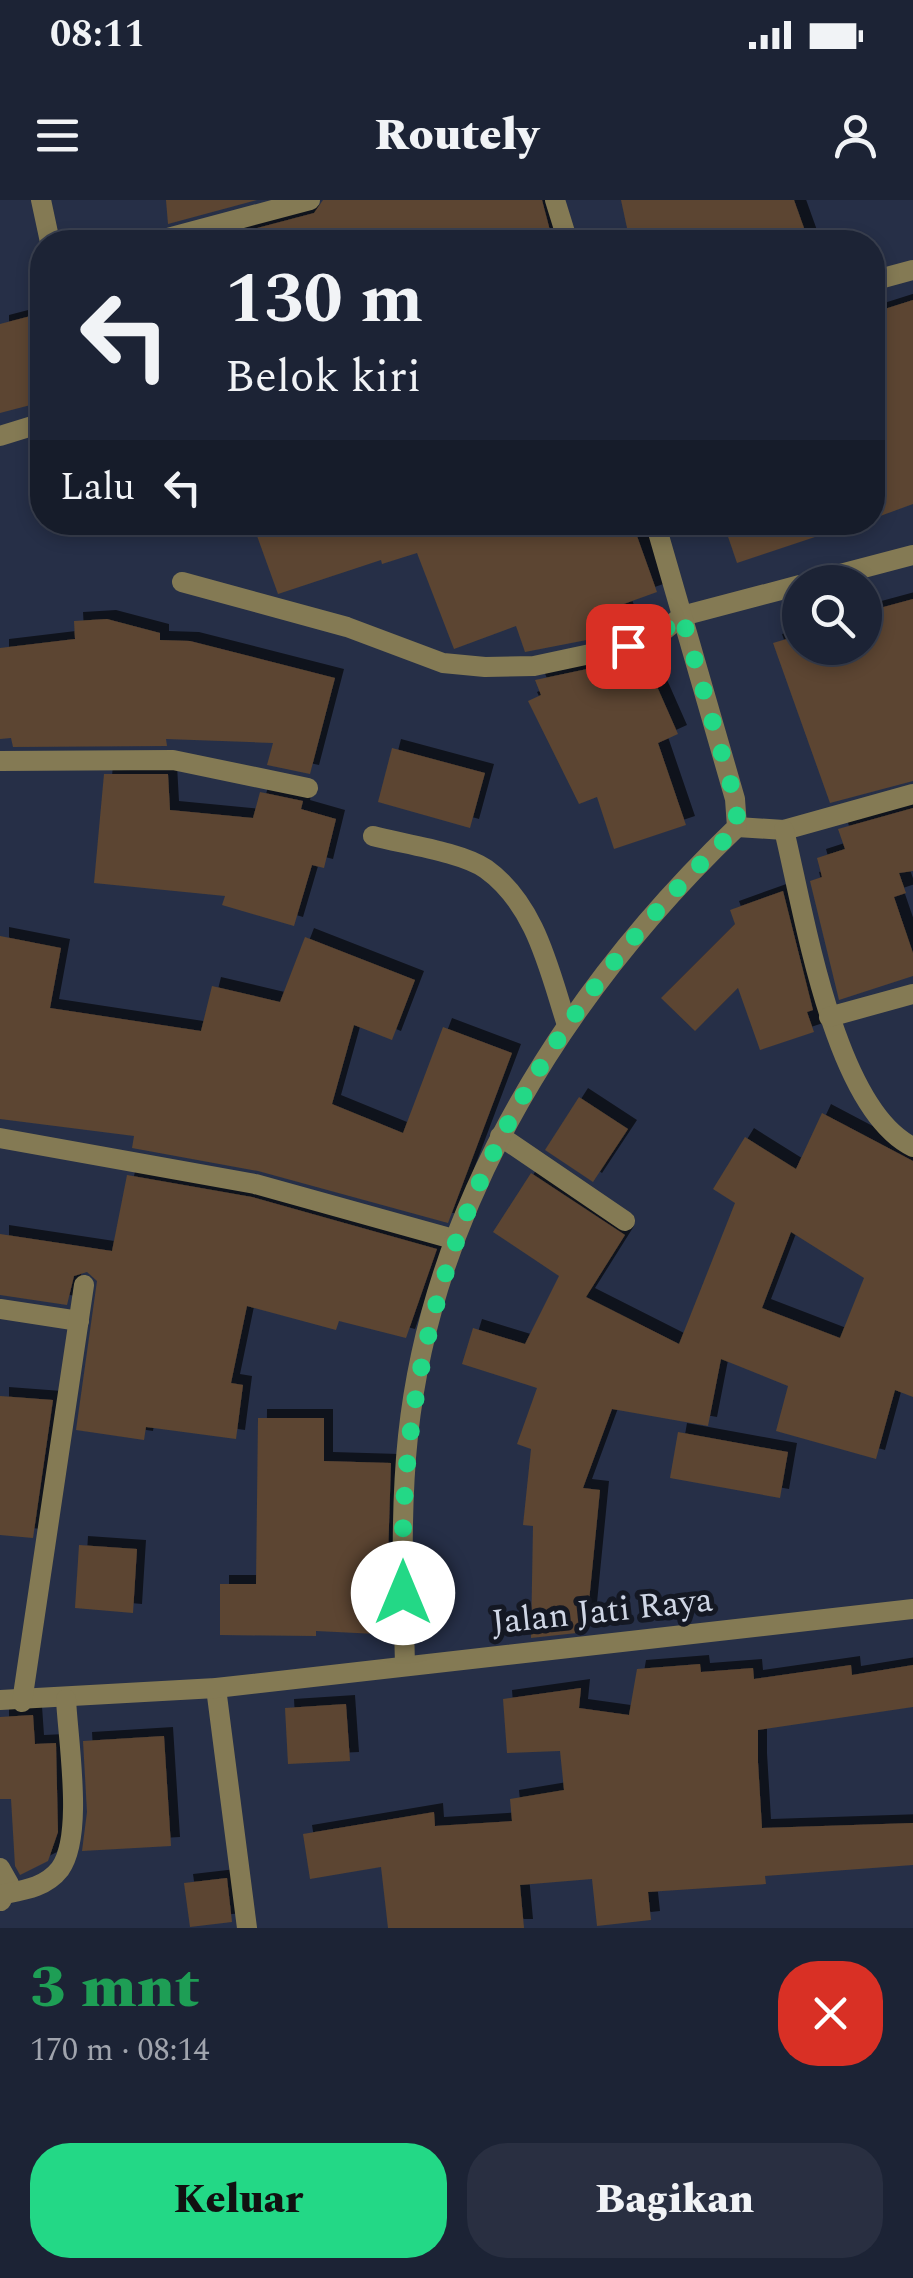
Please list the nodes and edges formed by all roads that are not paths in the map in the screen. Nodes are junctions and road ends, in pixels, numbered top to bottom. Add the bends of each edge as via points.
1 (42, 200) edge
2 (310, 200) edge
3 (554, 200) edge
4 (246, 208) edge
5 (48, 230) edge
6 (186, 230) edge
7 (564, 230) edge
8 (913, 270) edge
9 (885, 278) edge
10 (30, 427) edge
11 (0, 436) edge
12 (658, 535) edge
13 (913, 555) edge
14 (875, 565) edge
15 (182, 582) dead end
16 (782, 590) edge
17 (682, 616) junction
18 (0, 761) edge
19 (308, 788) dead end
20 (913, 794) edge
21 (738, 827) junction
22 (784, 830) junction
23 (374, 836) dead end
24 (913, 994) edge
25 (829, 1017) junction
26 (567, 1026) junction
27 (500, 1136) junction
28 (0, 1138) edge
29 (913, 1147) edge
30 (625, 1221) dead end
31 (454, 1239) junction
32 (84, 1284) dead end
33 (0, 1308) edge
34 (79, 1320) junction
35 (913, 1609) edge
36 (405, 1664) junction
37 (216, 1688) junction
38 (66, 1699) junction
39 (0, 1700) edge
40 (22, 1702) junction
41 (0, 1868) edge
42 (2, 1899) edge
43 (247, 1928) edge

1 - 5 street
2 - 4 street
3 - 7 street
4 - 6 street
8 - 9 street
10 - 11 street
12 - 17 street
13 - 14 street
15 - 17 street via 347,627 443,663 485,667 534,666 651,640
16 - 17 street
17 - 21 street
18 - 19 street via 174,760
20 - 22 street
21 - 22 street
21 - 26 street via 647,924
22 - 25 street
23 - 26 street via 483,867 519,900
24 - 25 street
25 - 29 street via 878,1124
26 - 27 street
27 - 30 street
27 - 31 street
28 - 31 street via 255,1184
31 - 36 street via 408,1435
32 - 34 street
33 - 34 street
34 - 40 street
35 - 36 street, Jalan Jati Raya
36 - 37 street, Jalan Jati Raya
37 - 38 street, Jalan Jati Raya
37 - 43 street
38 - 40 street, Jalan Jati Raya
38 - 42 street via 71,1848 59,1871 40,1886
39 - 40 street, Jalan Jati Raya
41 - 42 street via 9,1884

